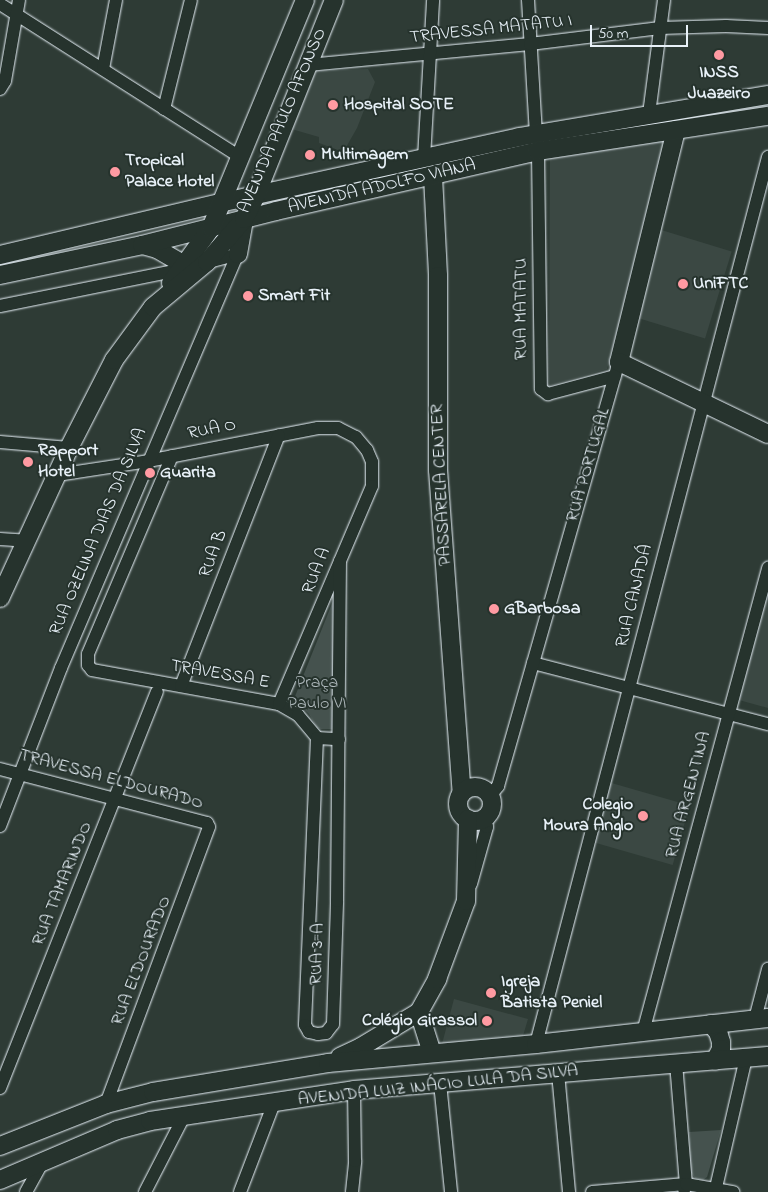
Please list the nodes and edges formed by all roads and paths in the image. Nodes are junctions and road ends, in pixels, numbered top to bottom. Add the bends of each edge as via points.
1 (19, 0) edge
2 (116, 0) edge
3 (191, 0) edge
4 (304, 0) edge
5 (334, 0) edge
6 (433, 0) edge
7 (528, 0) edge
8 (664, 0) edge
9 (0, 4) edge
10 (15, 14) junction
11 (660, 28) junction
12 (768, 28) edge
13 (530, 44) junction
14 (430, 54) junction
15 (308, 65) junction
16 (103, 69) junction
17 (0, 90) edge
18 (768, 95) edge
19 (164, 108) junction
20 (649, 114) junction
21 (768, 116) edge
22 (676, 130) junction
23 (538, 143) junction
24 (768, 157) edge
25 (242, 158) junction
26 (424, 158) junction
27 (265, 170) junction
28 (433, 176) junction
29 (256, 195) junction
30 (224, 202) junction
31 (244, 218) junction
32 (211, 228) junction
33 (142, 245) junction
34 (238, 254) junction
35 (0, 256) edge
36 (207, 262) junction
37 (183, 267) junction
38 (0, 275) edge
39 (0, 306) edge
40 (152, 307) junction
41 (617, 369) junction
42 (703, 401) junction
43 (768, 434) edge
44 (279, 435) junction
45 (0, 442) edge
46 (69, 448) junction
47 (366, 450) joint
48 (172, 456) junction
49 (148, 461) junction
50 (57, 475) junction
51 (0, 539) edge
52 (26, 542) junction
53 (340, 561) junction
54 (768, 568) edge
55 (0, 598) edge
56 (533, 663) junction
57 (181, 686) junction
58 (629, 688) junction
59 (157, 692) dead end
60 (279, 704) junction
61 (729, 713) junction
62 (768, 724) edge
63 (317, 738) junction
64 (339, 739) junction
65 (0, 770) edge
66 (21, 774) junction
67 (462, 793) junction
68 (490, 796) junction
69 (116, 800) junction
70 (477, 818) junction
71 (0, 826) edge
72 (210, 829) joint
73 (768, 969) edge
74 (419, 1012) junction
75 (761, 1019) edge
76 (711, 1024) junction
77 (643, 1032) junction
78 (536, 1044) junction
79 (432, 1053) junction
80 (768, 1056) edge
81 (746, 1058) junction
82 (715, 1061) junction
83 (328, 1062) junction
84 (676, 1063) junction
85 (558, 1073) junction
86 (440, 1083) junction
87 (0, 1088) edge
88 (354, 1090) junction
89 (274, 1103) junction
90 (106, 1104) junction
91 (184, 1116) junction
92 (0, 1146) edge
93 (44, 1160) junction
94 (0, 1180) edge
95 (684, 1188) edge
96 (716, 1190) edge
97 (26, 1192) edge
98 (145, 1192) edge
99 (240, 1192) edge
100 (352, 1192) edge
101 (451, 1192) edge
102 (569, 1192) edge
103 (592, 1192) edge
104 (733, 1192) edge

1 - 10 street
2 - 16 street
3 - 19 street
4 - 25 street, AVENIDA PAULO AFONSO
5 - 15 street, AVENIDA PAULO AFONSO
6 - 14 street
7 - 13 street, RUA MATATU
8 - 11 street
9 - 10 street
10 - 16 street
10 - 17 street via 5,81
11 - 12 street, TRAVESSA MATATU I
11 - 13 street, TRAVESSA MATATU I
11 - 20 street
13 - 14 street, TRAVESSA MATATU I
13 - 23 street, RUA MATATU
14 - 15 street, TRAVESSA MATATU I
14 - 26 street
15 - 27 street, AVENIDA PAULO AFONSO
16 - 19 street
18 - 20 street, AVENIDA ADOLFO VIANA
19 - 25 street
20 - 23 street, AVENIDA ADOLFO VIANA
21 - 22 street, AVENIDA ADOLFO VIANA
22 - 23 street, AVENIDA ADOLFO VIANA
22 - 41 street, RUA PORTUGAL
23 - 26 street, AVENIDA ADOLFO VIANA
23 - 28 street, AVENIDA ADOLFO VIANA
23 - 41 street, RUA MATATU via 541,390 548,394
24 - 42 street, RUA CANADÁ
25 - 27 street via 246,170 253,174
25 - 30 street, AVENIDA PAULO AFONSO
26 - 29 street, AVENIDA ADOLFO VIANA
27 - 29 street, AVENIDA PAULO AFONSO
28 - 31 street, AVENIDA ADOLFO VIANA
28 - 67 street, PASSARELA CENTER via 438,276 438,470
29 - 30 street, AVENIDA ADOLFO VIANA
29 - 31 street, AVENIDA PAULO AFONSO
30 - 32 street, AVENIDA PAULO AFONSO
30 - 35 street, AVENIDA ADOLFO VIANA
31 - 32 street, AVENIDA ADOLFO VIANA
31 - 34 street
31 - 36 street, AVENIDA PAULO AFONSO
32 - 33 street, AVENIDA ADOLFO VIANA
32 - 37 street, AVENIDA PAULO AFONSO
33 - 37 street via 157,249
33 - 38 street, AVENIDA ADOLFO VIANA
34 - 36 street
34 - 49 street, RUA OZELINA DIAS DA SILVA
36 - 37 street
36 - 40 street, AVENIDA PAULO AFONSO
37 - 39 street
37 - 40 street, AVENIDA PAULO AFONSO
40 - 46 street via 114,360
41 - 42 street
41 - 56 street, RUA PORTUGAL
42 - 43 street
42 - 58 street, RUA CANADÁ
44 - 47 street, RUA O via 338,428 356,437
44 - 48 street, RUA O
44 - 57 street, RUA B
45 - 46 street
46 - 50 street
47 - 53 street, RUA A via 372,462 372,486
48 - 49 street, RUA O
48 - 57 street, TRAVESSA E via 86,662 92,670
49 - 50 street, RUA O
49 - 66 street, RUA OZELINA DIAS DA SILVA via 60,668
50 - 52 street
51 - 52 street
52 - 55 street
53 - 60 street, RUA A
53 - 64 street, RUA 3-A
54 - 61 street, RUA ARGENTINA
56 - 58 street
56 - 68 street, RUA PORTUGAL via 498,786
57 - 60 street, TRAVESSA E
58 - 61 street
58 - 78 street, RUA CANADÁ
59 - 69 street, RUA TAMARINDO
60 - 63 street, TRAVESSA E via 298,715
61 - 62 street
61 - 77 street, RUA ARGENTINA
63 - 64 street
63 - 64 street, RUA 3-A via 305,1025 309,1032 318,1034 326,1032 333,1024
65 - 66 street, TRAVESSA ELDOURADO
66 - 69 street, TRAVESSA ELDOURADO
66 - 71 street, RUA OZELINA DIAS DA SILVA
67 - 68 street via 475,786
67 - 70 street via 458,806 460,812
68 - 70 street via 491,808
69 - 72 street, TRAVESSA ELDOURADO via 207,824
69 - 87 street, RUA TAMARINDO
70 - 74 street via 466,901 448,953
72 - 90 street, RUA ELDOURADO
73 - 75 street
74 - 79 street
74 - 83 street via 361,1047
75 - 76 street, AVENIDA LUIZ INÁCIO LULA DA SILVA
76 - 77 street, AVENIDA LUIZ INÁCIO LULA DA SILVA
76 - 82 street via 721,1042
77 - 78 street, AVENIDA LUIZ INÁCIO LULA DA SILVA
78 - 79 street, AVENIDA LUIZ INÁCIO LULA DA SILVA
79 - 83 street, AVENIDA LUIZ INÁCIO LULA DA SILVA
80 - 81 street, AVENIDA LUIZ INÁCIO LULA DA SILVA
81 - 82 street, AVENIDA LUIZ INÁCIO LULA DA SILVA
81 - 96 street
82 - 84 street, AVENIDA LUIZ INÁCIO LULA DA SILVA
83 - 90 street, AVENIDA LUIZ INÁCIO LULA DA SILVA via 152,1092
84 - 85 street, AVENIDA LUIZ INÁCIO LULA DA SILVA
84 - 95 street
85 - 86 street, AVENIDA LUIZ INÁCIO LULA DA SILVA
85 - 102 street
86 - 88 street, AVENIDA LUIZ INÁCIO LULA DA SILVA
86 - 101 street
88 - 89 street, AVENIDA LUIZ INÁCIO LULA DA SILVA
88 - 100 street
89 - 91 street, AVENIDA LUIZ INÁCIO LULA DA SILVA
89 - 99 street
90 - 92 street, AVENIDA LUIZ INÁCIO LULA DA SILVA
91 - 93 street, AVENIDA LUIZ INÁCIO LULA DA SILVA via 117,1130
91 - 98 street
93 - 94 street, AVENIDA LUIZ INÁCIO LULA DA SILVA
93 - 97 street
95 - 96 street
95 - 103 street
96 - 104 street

